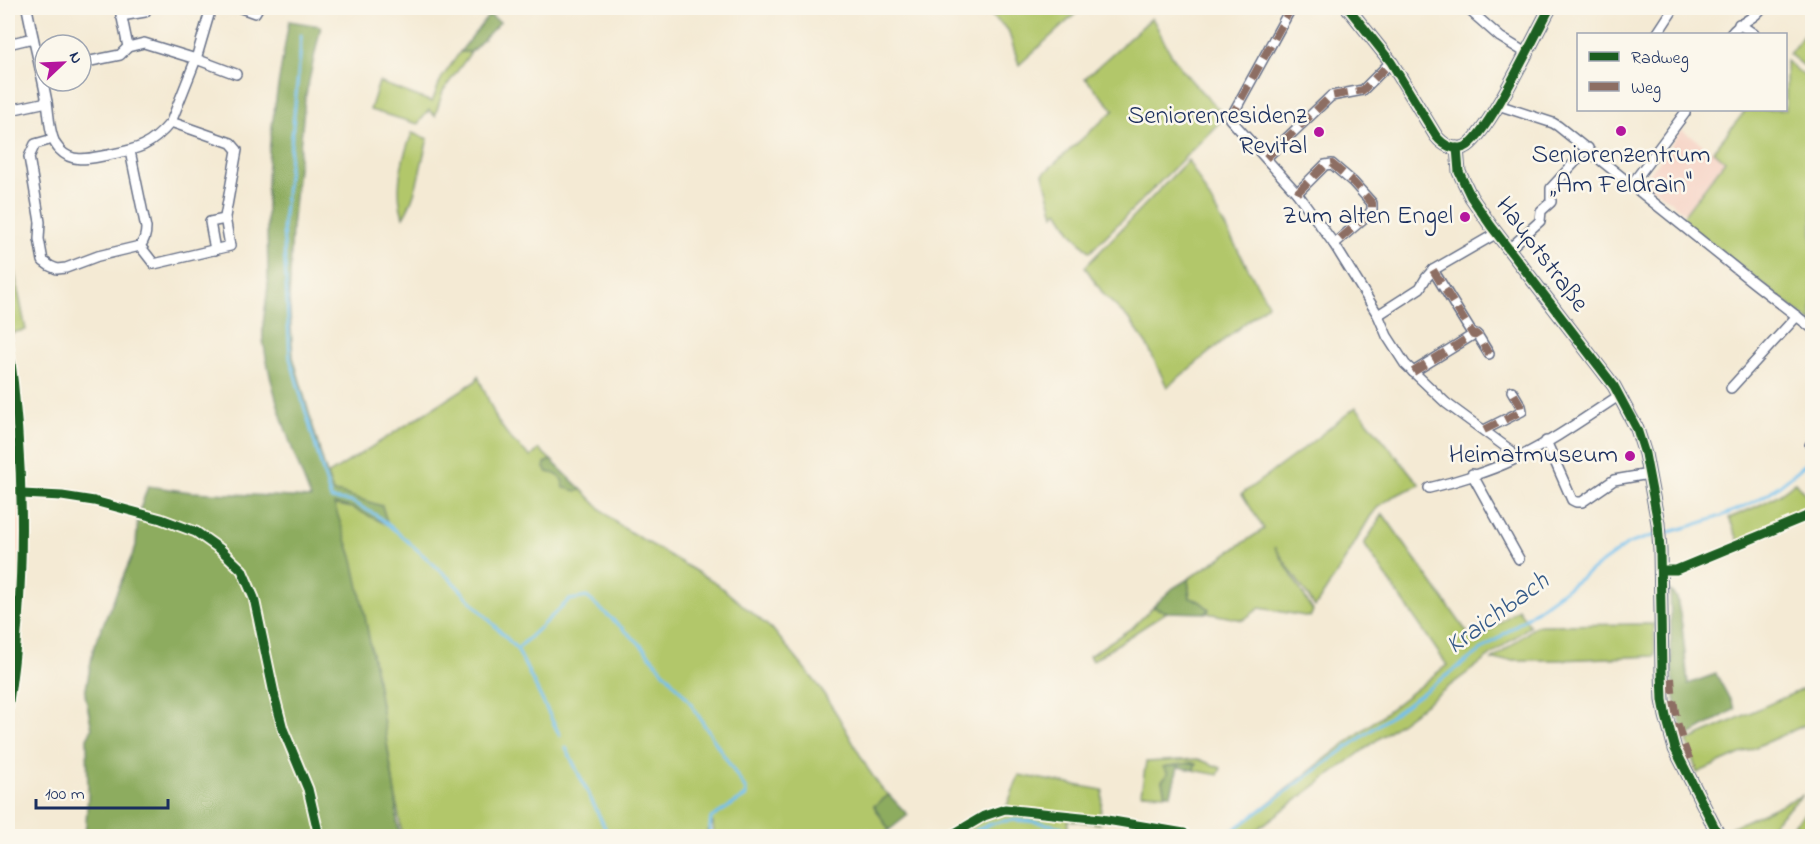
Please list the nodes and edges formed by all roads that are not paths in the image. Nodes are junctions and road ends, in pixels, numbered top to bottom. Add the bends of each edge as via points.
1 (27, 8) edge
2 (147, 8) edge
3 (211, 8) edge
4 (241, 8) edge
5 (258, 8) edge
6 (1291, 8) edge
7 (1348, 8) edge
8 (1550, 8) edge
9 (1674, 8) edge
10 (1761, 8) edge
11 (1473, 9) edge
12 (121, 12) edge
13 (1739, 24) junction
14 (1658, 33) edge
15 (1732, 33) edge
16 (1752, 33) edge
17 (33, 38) joint
18 (8, 44) edge
19 (128, 47) junction
20 (1526, 52) junction
21 (196, 59) junction
22 (93, 61) edge
23 (1391, 62) junction
24 (236, 74) dead end
25 (46, 93) edge
26 (47, 102) junction
27 (1498, 105) junction
28 (10, 110) dead end
29 (1685, 111) edge
30 (171, 123) junction
31 (53, 140) junction
32 (1457, 148) junction
33 (1588, 148) junction
34 (130, 151) junction
35 (1266, 158) junction
36 (1632, 184) junction
37 (1297, 193) junction
38 (225, 219) junction
39 (1497, 233) junction
40 (1334, 244) junction
41 (140, 246) junction
42 (1509, 249) junction
43 (215, 250) junction
44 (1433, 270) junction
45 (1378, 315) junction
46 (1797, 316) junction
47 (1812, 328) edge
48 (1473, 336) junction
49 (1489, 354) dead end
50 (1413, 372) junction
51 (1731, 388) dead end
52 (1512, 391) dead end
53 (1620, 395) junction
54 (8, 397) edge
55 (1484, 430) junction
56 (1546, 441) junction
57 (1515, 459) junction
58 (1472, 474) junction
59 (1649, 474) junction
60 (1430, 488) dead end
61 (1519, 559) dead end
62 (8, 651) edge
63 (1719, 837) edge

1 - 17 street
2 - 12 street via 145,12
3 - 21 street
4 - 5 street via 255,13
6 - 35 street via 1230,119
7 - 23 street
8 - 20 street
9 - 14 street
10 - 13 street via 1756,16
11 - 20 street via 1500,37
12 - 19 street
13 - 15 street
13 - 16 street
17 - 18 street
19 - 21 street via 144,43
19 - 22 street via 120,55
20 - 27 street
21 - 24 street
21 - 30 street
23 - 32 street via 1436,136 1443,144
23 - 35 street via 1363,90 1331,96
25 - 26 street
26 - 28 street
26 - 31 street
27 - 32 street via 1476,137
27 - 33 street via 1553,123
29 - 36 street
30 - 34 street via 150,143
30 - 38 street via 231,143 237,150
31 - 34 street via 60,150 77,159
31 - 41 street via 35,144 29,158 44,261 57,269 66,268
32 - 39 street, Hauptstraße via 1459,172 1471,197
33 - 36 street
33 - 42 street via 1551,188 1551,201 1541,211 1540,221
34 - 41 street via 146,228
35 - 37 street
36 - 46 street
37 - 40 street
37 - 40 street via 1328,163 1353,182 1371,203 1371,211
38 - 43 street via 230,246
38 - 43 street via 210,222
39 - 42 street, Hauptstraße
39 - 44 street
40 - 45 street
41 - 43 street via 154,264
42 - 53 street, Hauptstraße
44 - 45 street via 1420,288
44 - 48 street
45 - 50 street via 1387,336
46 - 47 street
46 - 51 street
48 - 49 street via 1478,336
48 - 50 street
50 - 55 street via 1446,403
52 - 55 street via 1522,411
53 - 56 street
53 - 59 street, Hauptstraße via 1637,429
54 - 62 main road via 15,552
55 - 57 street via 1510,450
56 - 57 street
56 - 59 street via 1576,502 1582,502 1614,480
57 - 58 street
58 - 60 street
58 - 61 street
59 - 63 street, Hauptstraße via 1660,550 1666,716 1680,760

